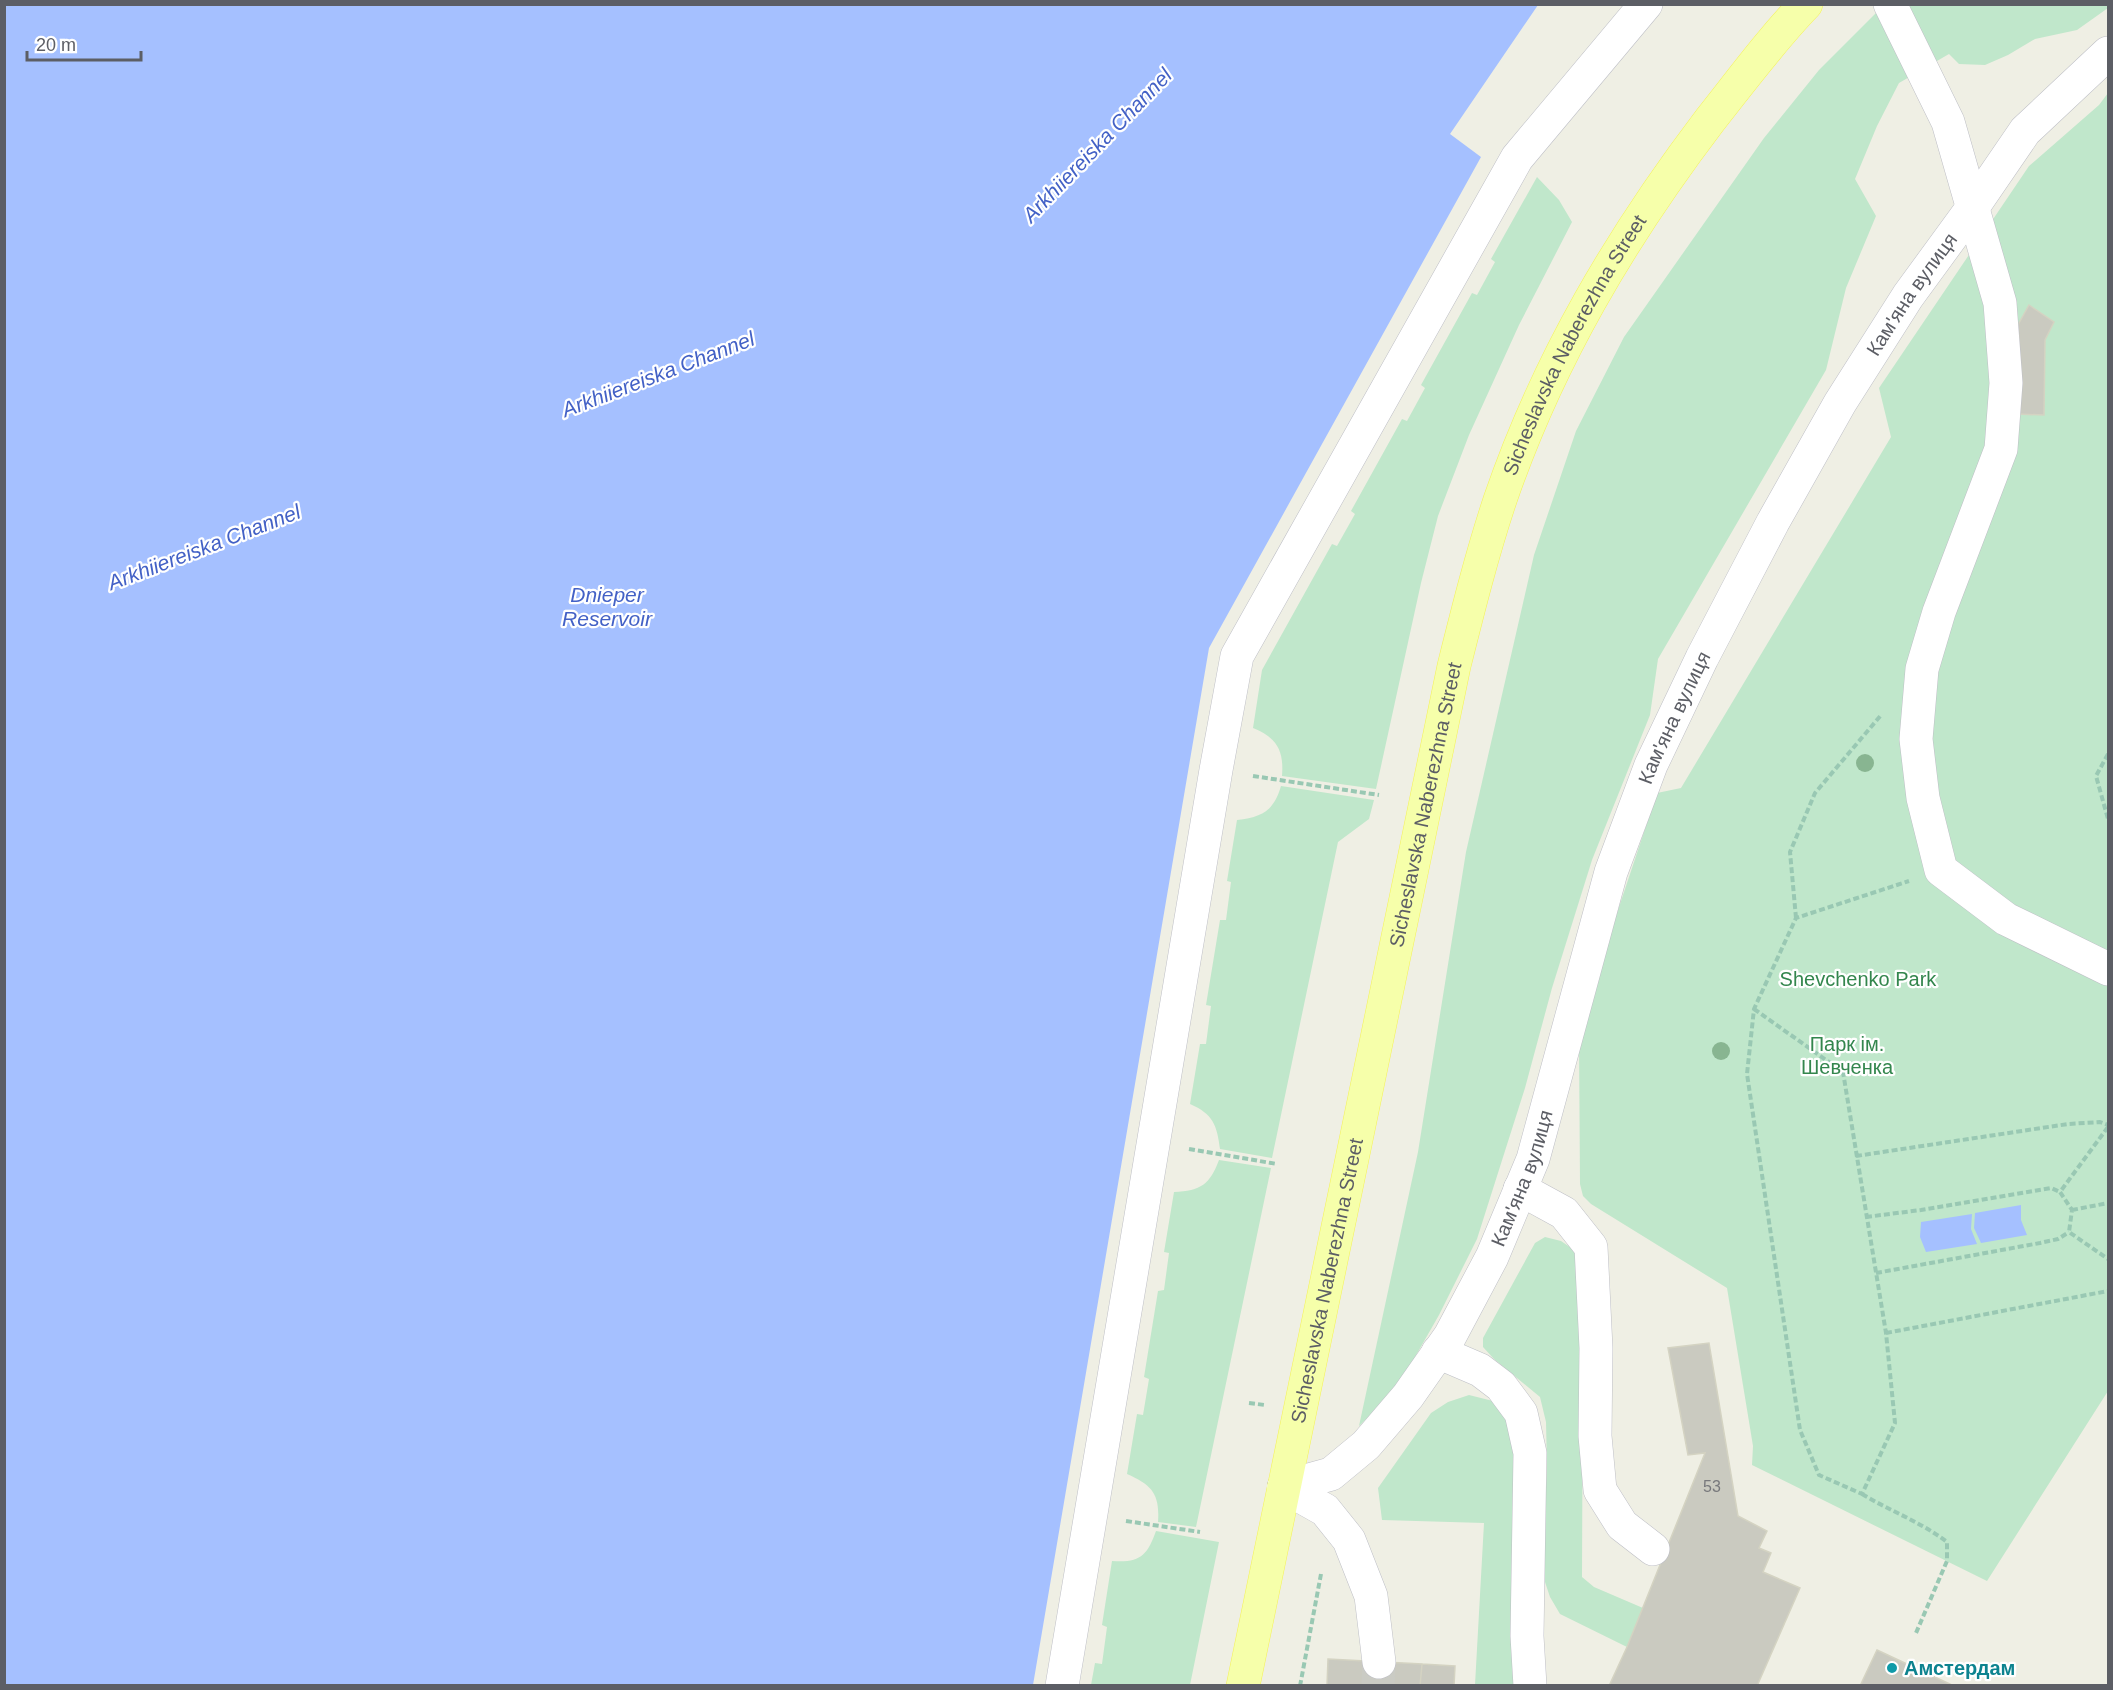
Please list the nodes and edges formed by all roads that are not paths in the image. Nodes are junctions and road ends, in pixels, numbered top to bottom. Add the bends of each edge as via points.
1 (1646, 4) edge
2 (1806, 4) edge
3 (1890, 4) edge
4 (2109, 53) edge
5 (1973, 207) junction
6 (2109, 969) edge
7 (1520, 1189) junction
8 (1438, 1352) junction
9 (1284, 1487) junction
10 (1653, 1549) dead end
11 (1379, 1662) tunnel mouth
12 (1062, 1686) edge
13 (1243, 1686) edge
14 (1530, 1686) edge

1 - 12 street via 1517,158 1237,656
2 - 9 main road, Sicheslavska Naberezhna Street via 1750,68 1680,159 1618,250 1542,393 1500,501 1449,688
3 - 5 street via 1948,122
4 - 5 street, Кам'яна вулиця via 2025,131
5 - 6 street via 2000,303 2006,383 2001,449 1939,612 1922,669 1916,739 1923,798 1941,870 2006,920
5 - 7 street, Кам'яна вулиця via 1908,296 1840,403 1773,522 1651,765 1611,872 1533,1159
7 - 8 street, Кам'яна вулиця via 1492,1257
7 - 10 street via 1564,1213 1591,1247 1600,1490 1622,1525
8 - 9 street, Кам'яна вулиця via 1408,1396 1366,1445 1330,1474
8 - 14 street via 1480,1370 1501,1386 1521,1413 1530,1454
9 - 11 street via 1325,1510 1349,1540 1371,1596
9 - 13 main road, Sicheslavska Naberezhna Street

